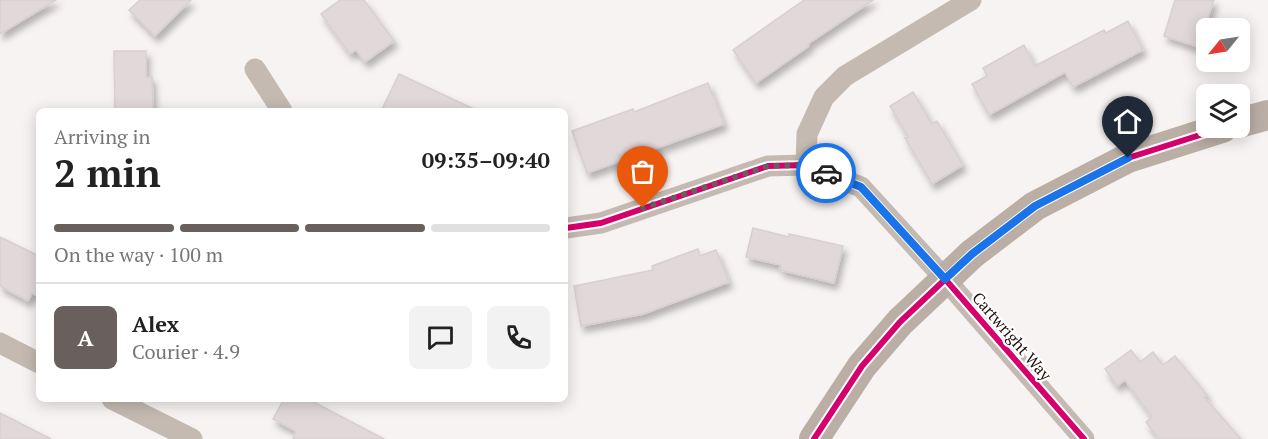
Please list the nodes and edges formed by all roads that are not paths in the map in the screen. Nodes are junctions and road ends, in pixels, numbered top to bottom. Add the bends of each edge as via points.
1 (971, 0) edge
2 (255, 69) dead end
3 (280, 108) edge
4 (1268, 115) edge
5 (1250, 120) edge
6 (1196, 134) edge
7 (806, 165) junction
8 (568, 228) edge
9 (945, 279) junction
10 (0, 343) edge
11 (36, 361) edge
12 (118, 402) edge
13 (192, 439) edge
14 (814, 439) edge
15 (1084, 439) edge

1 - 7 street via 845,76 824,97 807,134
2 - 3 street
4 - 5 street
6 - 9 street via 1128,158 1035,206
7 - 8 street, Cartwright Way via 768,166 601,223
7 - 9 street, Cartwright Way via 861,187
9 - 14 street via 862,366
9 - 15 street, Cartwright Way
10 - 11 street
12 - 13 street

